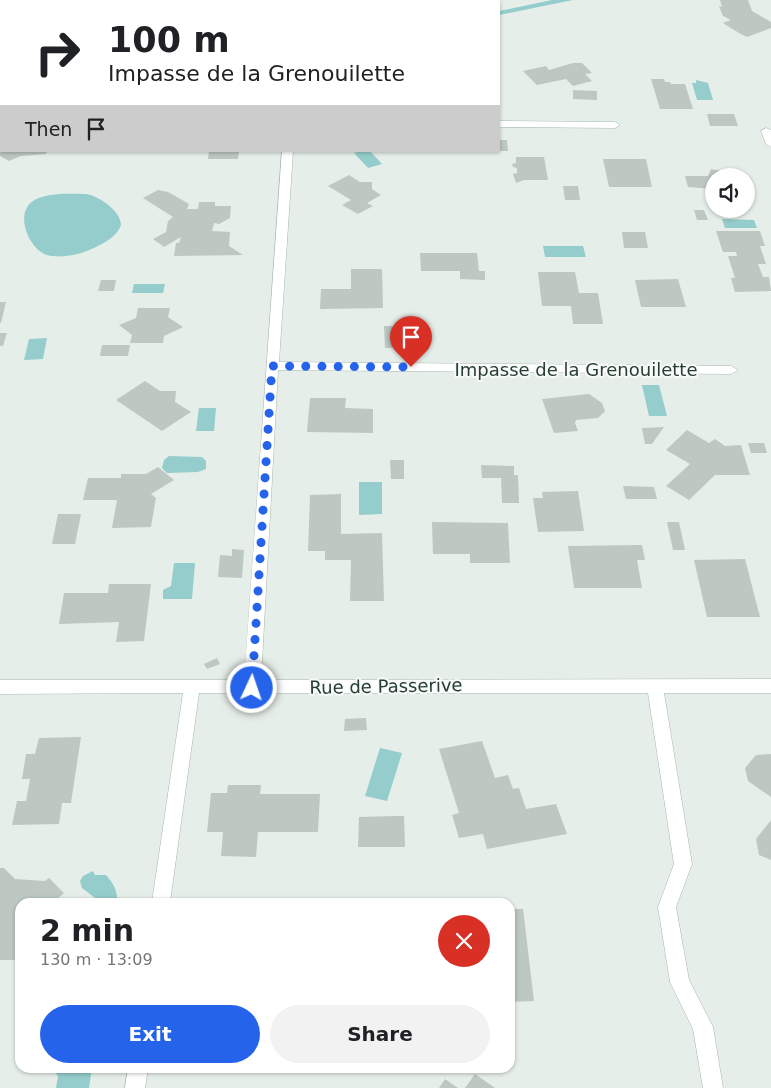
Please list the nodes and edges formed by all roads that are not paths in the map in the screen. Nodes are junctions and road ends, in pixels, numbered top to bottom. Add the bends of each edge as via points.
1 (500, 124) edge
2 (615, 125) dead end
3 (766, 131) dead end
4 (771, 144) edge
5 (288, 152) edge
6 (272, 366) junction
7 (731, 370) dead end
8 (655, 685) junction
9 (771, 686) edge
10 (0, 687) edge
11 (192, 687) junction
12 (252, 688) junction
13 (163, 898) edge
14 (137, 1073) edge
15 (135, 1088) edge
16 (713, 1088) edge

1 - 2 street
3 - 4 street
5 - 6 street
6 - 7 street, Impasse de la Grenouilette
6 - 12 street
8 - 9 street, Rue de Passerive
8 - 12 street, Rue de Passerive
8 - 16 street via 683,864 667,907 680,982 703,1027
10 - 11 street, Rue de Passerive
11 - 12 street, Rue de Passerive
11 - 13 street
14 - 15 street

